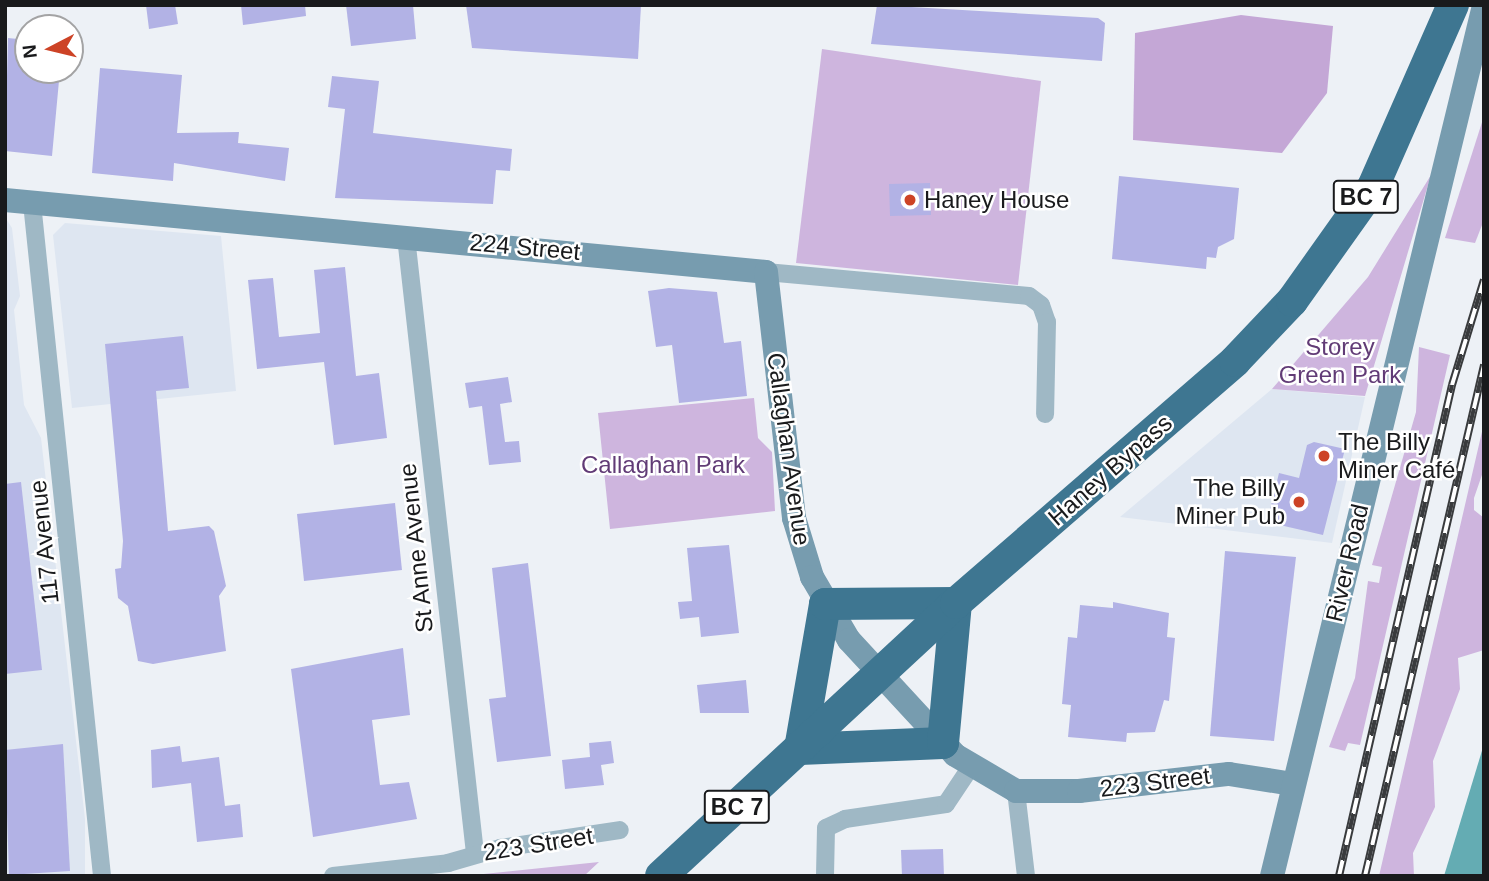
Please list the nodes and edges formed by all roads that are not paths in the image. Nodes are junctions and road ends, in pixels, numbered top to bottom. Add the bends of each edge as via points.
1 (1453, 5) edge
2 (1484, 6) edge
3 (5, 200) edge
4 (32, 203) junction
5 (406, 237) junction
6 (766, 272) junction
7 (1045, 414) dead end
8 (956, 603) junction
9 (825, 604) junction
10 (881, 674) junction
11 (943, 743) junction
12 (800, 749) junction
13 (970, 768) junction
14 (1293, 784) junction
15 (1016, 791) junction
16 (620, 830) dead end
17 (475, 853) junction
18 (667, 872) edge
19 (102, 876) edge
20 (333, 876) edge
21 (825, 876) edge
22 (1026, 876) edge
23 (1272, 876) edge

1 - 8 highway, Haney Bypass / BC 7 via 1373,187 1292,301 1235,361
2 - 14 street, River Road
3 - 4 street, 224 Street
4 - 5 street, 224 Street
4 - 19 street, 117 Avenue
5 - 6 street, 224 Street
5 - 17 street, St Anne Avenue
6 - 7 street, 224 Street via 1021,295 1041,305
6 - 9 street, Callaghan Avenue via 794,518
8 - 9 highway
8 - 10 highway, Haney Bypass / BC 7
8 - 11 highway
9 - 10 street, Callaghan Avenue
9 - 12 highway
10 - 11 street, Callaghan Avenue
10 - 12 highway, Haney Bypass / BC 7
11 - 12 highway
11 - 13 street, Callaghan Avenue
12 - 18 highway, Haney Bypass / BC 7
13 - 15 street, Callaghan Avenue
13 - 21 street via 940,807 845,819 826,828
14 - 15 street, 223 Street via 1228,774 1079,791
14 - 23 street, River Road
15 - 22 street
16 - 17 street, 223 Street
17 - 20 street, 223 Street via 448,863

